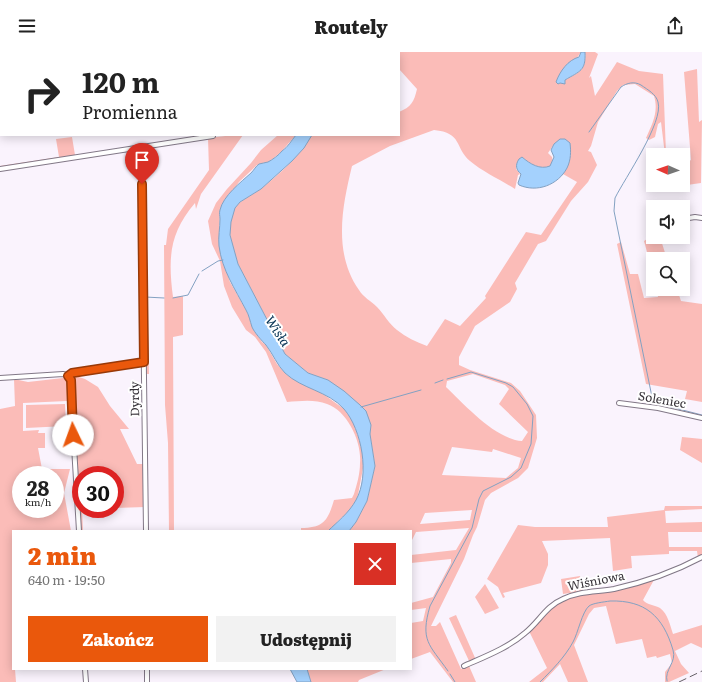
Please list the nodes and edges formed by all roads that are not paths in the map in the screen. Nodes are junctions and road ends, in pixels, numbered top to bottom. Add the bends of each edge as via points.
1 (213, 136) edge
2 (141, 146) junction
3 (0, 168) edge
4 (690, 218) edge
5 (702, 218) edge
6 (144, 362) junction
7 (68, 376) junction
8 (0, 378) edge
9 (619, 403) dead end
10 (702, 418) edge
11 (79, 530) edge
12 (146, 530) edge
13 (702, 557) edge
14 (464, 666) dead end
15 (85, 670) edge
16 (147, 670) edge
17 (86, 682) edge
18 (147, 682) edge

1 - 2 street
2 - 3 street
2 - 6 street, Dyrdy
4 - 5 street
6 - 7 street via 72,373
6 - 12 street, Dyrdy
7 - 8 street via 63,374
7 - 11 street via 71,380
9 - 10 street, Soleniec via 659,408
13 - 14 street, Wiśniowa via 681,568 652,578 561,599 550,606 518,638
15 - 17 street
16 - 18 street

